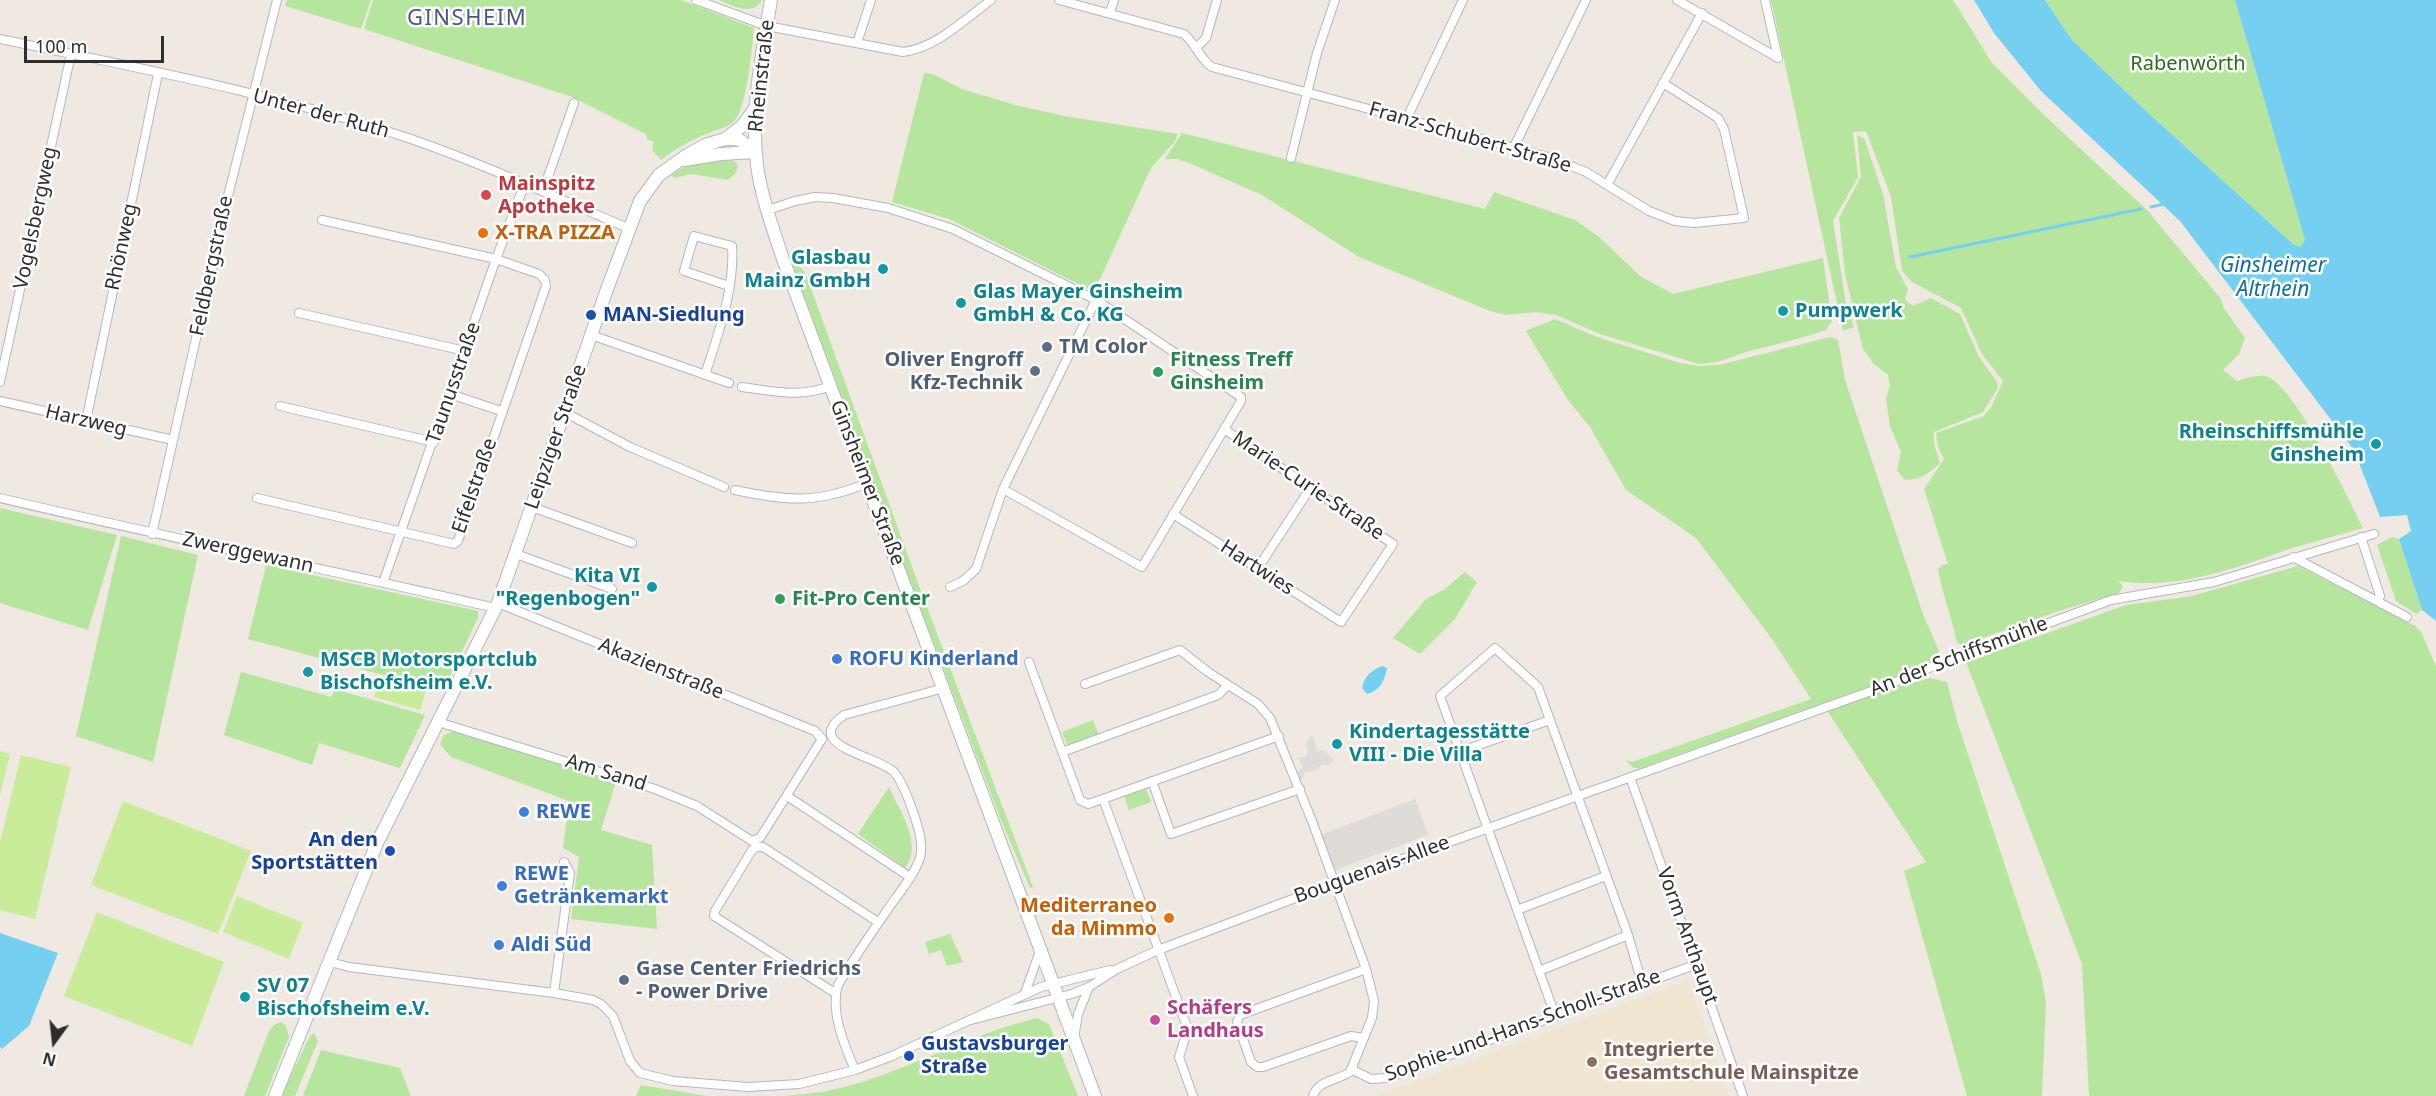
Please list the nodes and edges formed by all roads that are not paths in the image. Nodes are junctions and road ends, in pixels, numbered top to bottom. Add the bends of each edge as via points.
1 (277, 0) edge
2 (696, 0) edge
3 (771, 0) edge
4 (871, 0) edge
5 (991, 0) edge
6 (1059, 0) edge
7 (1114, 0) edge
8 (1217, 0) edge
9 (1335, 0) edge
10 (1463, 0) edge
11 (1586, 0) edge
12 (1677, 0) edge
13 (1765, 0) edge
14 (1110, 12) junction
15 (1702, 13) junction
16 (767, 26) junction
17 (0, 39) edge
18 (857, 44) junction
19 (1196, 48) junction
20 (71, 54) junction
21 (158, 74) junction
22 (1663, 83) junction
23 (1307, 91) junction
24 (252, 95) junction
25 (574, 103) dead end
26 (756, 107) junction
27 (1407, 118) junction
28 (725, 139) junction
29 (1514, 147) junction
30 (756, 152) junction
31 (1291, 158) dead end
32 (680, 160) junction
33 (525, 183) junction
34 (1607, 184) junction
35 (543, 191) junction
36 (768, 210) junction
37 (322, 220) dead end
38 (630, 229) junction
39 (496, 259) junction
40 (729, 286) junction
41 (1096, 300) junction
42 (299, 313) dead end
43 (591, 335) junction
44 (465, 351) junction
45 (705, 375) junction
46 (0, 382) edge
47 (729, 384) dead end
48 (830, 386) junction
49 (742, 387) dead end
50 (450, 394) junction
51 (0, 401) edge
52 (280, 406) dead end
53 (501, 411) junction
54 (564, 412) junction
55 (86, 421) junction
56 (1224, 429) junction
57 (173, 440) junction
58 (434, 442) junction
59 (867, 483) junction
60 (724, 487) dead end
61 (1311, 487) junction
62 (1004, 489) junction
63 (735, 490) dead end
64 (0, 498) edge
65 (257, 498) dead end
66 (532, 507) junction
67 (1173, 514) junction
68 (402, 531) junction
69 (153, 534) junction
70 (2374, 534) dead end
71 (2361, 537) junction
72 (632, 543) dead end
73 (516, 554) junction
74 (2293, 557) junction
75 (1258, 568) junction
76 (383, 583) junction
77 (950, 587) dead end
78 (612, 589) dead end
79 (2378, 601) junction
80 (497, 605) junction
81 (2407, 617) dead end
82 (1341, 622) joint
83 (1029, 662) dead end
84 (1085, 684) dead end
85 (1228, 685) junction
86 (944, 688) junction
87 (1550, 720) junction
88 (438, 722) junction
89 (1279, 736) junction
90 (826, 737) junction
91 (1062, 752) junction
92 (1459, 752) junction
93 (1630, 777) junction
94 (1152, 781) junction
95 (1300, 789) junction
96 (787, 796) junction
97 (1576, 796) junction
98 (1103, 798) junction
99 (1487, 828) junction
100 (564, 862) dead end
101 (1606, 876) junction
102 (910, 877) junction
103 (1335, 883) junction
104 (1516, 910) junction
105 (878, 922) junction
106 (1628, 935) junction
107 (1041, 947) junction
108 (1158, 950) junction
109 (330, 962) junction
110 (1696, 964) junction
111 (1117, 969) junction
112 (1365, 969) junction
113 (1539, 971) junction
114 (1054, 983) junction
115 (1642, 983) junction
116 (1089, 987) junction
117 (554, 993) junction
118 (835, 993) junction
119 (1025, 993) junction
120 (1059, 998) junction
121 (1555, 1015) junction
122 (971, 1020) junction
123 (1364, 1038) junction
124 (1074, 1039) junction
125 (1351, 1069) junction
126 (855, 1070) junction
127 (275, 1096) edge
128 (1095, 1096) edge
129 (1193, 1096) edge
130 (1313, 1096) edge
131 (1743, 1096) edge

1 - 24 street, Feldbergstraße
2 - 16 street
3 - 16 main road, Rheinstraße
4 - 18 street
5 - 18 street via 945,34 913,51
6 - 14 street, Franz-Schubert-Straße
7 - 14 street
8 - 19 street via 1206,38
9 - 23 street
10 - 27 street
11 - 29 street
12 - 15 street
13 - 15 street via 1779,58
14 - 19 street, Franz-Schubert-Straße via 1184,34
15 - 22 street
16 - 18 street
16 - 26 main road, Rheinstraße
17 - 20 street, Unter der Ruth
19 - 23 street, Franz-Schubert-Straße via 1212,67
20 - 21 street, Unter der Ruth
20 - 46 street, Vogelsbergweg
21 - 24 street, Unter der Ruth
21 - 55 street, Rhönweg
22 - 34 street
22 - 34 street, Franz-Schubert-Straße via 1712,114 1725,129 1744,218 1675,221 1649,211
23 - 27 street, Franz-Schubert-Straße
23 - 31 street
24 - 33 street, Unter der Ruth via 412,140
24 - 57 street, Feldbergstraße
25 - 35 street
26 - 28 main road via 742,126
26 - 30 main road, Rheinstraße
27 - 29 street, Franz-Schubert-Straße
28 - 30 main road via 740,140
28 - 32 main road, Leipziger Straße via 694,150
29 - 34 street, Franz-Schubert-Straße via 1552,158
30 - 32 main road, Leipziger Straße
30 - 36 main road, Ginsheimer Straße
32 - 38 main road, Leipziger Straße via 650,186
33 - 35 street, Unter der Ruth
33 - 39 street, Taunusstraße
35 - 38 street, Unter der Ruth
36 - 41 street via 816,197 888,208 953,229
36 - 48 main road, Ginsheimer Straße
37 - 39 street
38 - 43 main road, Leipziger Straße
39 - 44 street, Taunusstraße
39 - 53 street, Eifelstraße via 546,280
40 - 40 street via 732,246 694,236 684,271
40 - 45 street
41 - 56 street via 1241,397
41 - 62 street
42 - 44 street
43 - 45 street
43 - 54 main road, Leipziger Straße
44 - 50 street, Taunusstraße
45 - 47 street
48 - 49 street via 787,393
48 - 59 main road, Ginsheimer Straße
50 - 53 street
50 - 58 street, Taunusstraße
51 - 55 street, Harzweg
52 - 58 street
53 - 68 street, Eifelstraße via 458,541 454,544
54 - 60 street via 630,447
54 - 66 main road, Leipziger Straße
55 - 57 street, Harzweg
56 - 61 street, Marie-Curie-Straße
56 - 67 street
57 - 69 street, Feldbergstraße
58 - 68 street, Taunusstraße
59 - 63 street via 805,500
59 - 86 main road, Ginsheimer Straße
61 - 75 street
61 - 82 street, Marie-Curie-Straße via 1393,544
62 - 67 street via 1142,567
62 - 77 street via 976,569 963,582
64 - 69 street, Zwerggewann
65 - 68 street
66 - 72 street
66 - 73 main road, Leipziger Straße
67 - 75 street, Hartwies
68 - 76 street, Taunusstraße
69 - 76 street, Zwerggewann
70 - 71 street, An der Schiffsmühle
71 - 74 street, An der Schiffsmühle
71 - 79 street via 2380,596
73 - 78 street
73 - 80 main road, Leipziger Straße
74 - 79 street
74 - 93 street, An der Schiffsmühle via 2214,582 2111,600
75 - 82 street, Hartwies
76 - 80 street, Zwerggewann
79 - 81 street
80 - 88 main road, Leipziger Straße
80 - 90 street, Akazienstraße
83 - 91 street
84 - 85 street via 1180,650
85 - 89 street via 1258,704
85 - 91 street via 1218,695
86 - 90 street via 844,715
86 - 107 main road, Ginsheimer Straße
87 - 92 street
87 - 92 street via 1538,687 1495,648 1440,696
87 - 97 street
88 - 96 street, Am Sand via 655,789 697,807 749,840 762,835
88 - 109 main road, Leipziger Straße via 377,843
89 - 94 street
89 - 95 street
90 - 96 street
90 - 102 street via 879,762 900,780 921,846
91 - 98 street via 1080,800 1088,804
92 - 99 street
93 - 97 street, Bouguenais-Allee
93 - 110 street, Vorm Anthaupt
94 - 95 street via 1171,834
94 - 98 street
95 - 103 street
96 - 102 street
97 - 99 street, Bouguenais-Allee
97 - 101 street
98 - 108 street
99 - 103 street, Bouguenais-Allee
99 - 104 street
100 - 117 street via 570,873
101 - 104 street
101 - 106 street
102 - 105 street
103 - 108 street, Bouguenais-Allee
103 - 112 street
104 - 113 street
105 - 118 street
105 - 118 street via 770,850 752,850 714,916
106 - 113 street
106 - 115 street
107 - 114 main road, Ginsheimer Straße
107 - 119 street
108 - 111 street, Bouguenais-Allee
108 - 129 street via 1186,1024 1179,1057
109 - 117 street
109 - 127 main road, Leipziger Straße
110 - 115 street, Sophie-und-Hans-Scholl-Straße
110 - 131 street, Vorm Anthaupt
111 - 114 street, Bouguenais-Allee
111 - 116 street, Bouguenais-Allee
112 - 123 street via 1374,1010
112 - 123 street via 1240,1015 1237,1022 1251,1062 1257,1067 1351,1036
113 - 121 street
114 - 119 street, Bouguenais-Allee
114 - 120 main road, Ginsheimer Straße
115 - 121 street, Sophie-und-Hans-Scholl-Straße
116 - 120 street, Bouguenais-Allee
116 - 124 street via 1078,1014
117 - 126 street via 593,1000 607,1009 633,1066 652,1077 704,1084 774,1086
118 - 126 street via 836,1010
119 - 122 street, Bouguenais-Allee
120 - 122 street, Bouguenais-Allee
120 - 124 main road, Ginsheimer Straße
121 - 125 street, Sophie-und-Hans-Scholl-Straße via 1387,1078 1371,1079
122 - 126 street
123 - 125 street
124 - 128 main road, Ginsheimer Straße
125 - 130 street via 1316,1088

